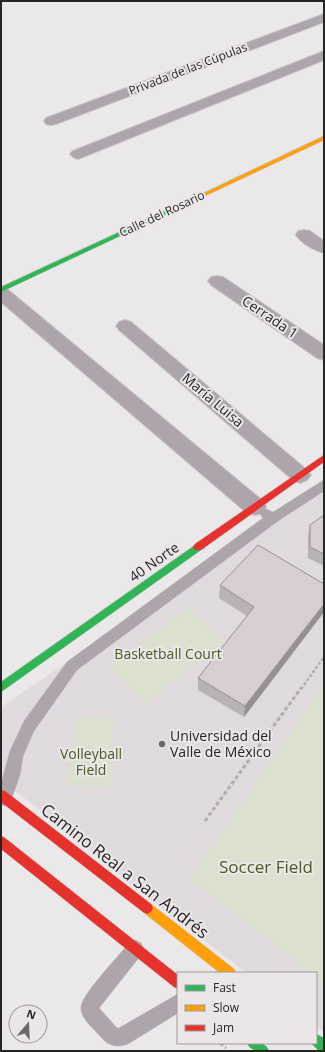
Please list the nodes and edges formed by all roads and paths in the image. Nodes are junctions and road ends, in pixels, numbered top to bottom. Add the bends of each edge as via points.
1 (324, 18) edge
2 (324, 55) edge
3 (51, 121) dead end
4 (324, 138) edge
5 (78, 154) dead end
6 (304, 235) dead end
7 (324, 248) edge
8 (217, 281) dead end
9 (1, 290) edge
10 (1, 294) edge
11 (124, 326) dead end
12 (324, 354) edge
13 (324, 458) edge
14 (300, 475) junction
15 (324, 485) edge
16 (255, 507) junction
17 (272, 518) junction
18 (324, 657) edge
19 (1, 688) edge
20 (3, 796) edge
21 (205, 821) dead end
22 (1, 842) edge
23 (135, 949) junction
24 (229, 972) edge
25 (177, 983) edge
26 (177, 1004) edge
27 (253, 1044) edge
28 (262, 1051) edge

1 - 3 street, Privada de las Cúpulas
2 - 5 street
4 - 9 street, Calle del Rosario
6 - 7 street
8 - 12 street, Cerrada 1
10 - 16 street
11 - 14 street, María Luisa
13 - 14 street, 40 Norte
14 - 16 street, 40 Norte
15 - 17 lane
16 - 17 lane
16 - 19 street, 40 Norte
17 - 20 lane via 72,666 29,726 15,756 12,775
18 - 21 path
20 - 24 street, Camino Real a San Andrés
22 - 23 street
23 - 25 street
23 - 26 lane via 92,1001 90,1012 113,1037 117,1038
27 - 28 street

